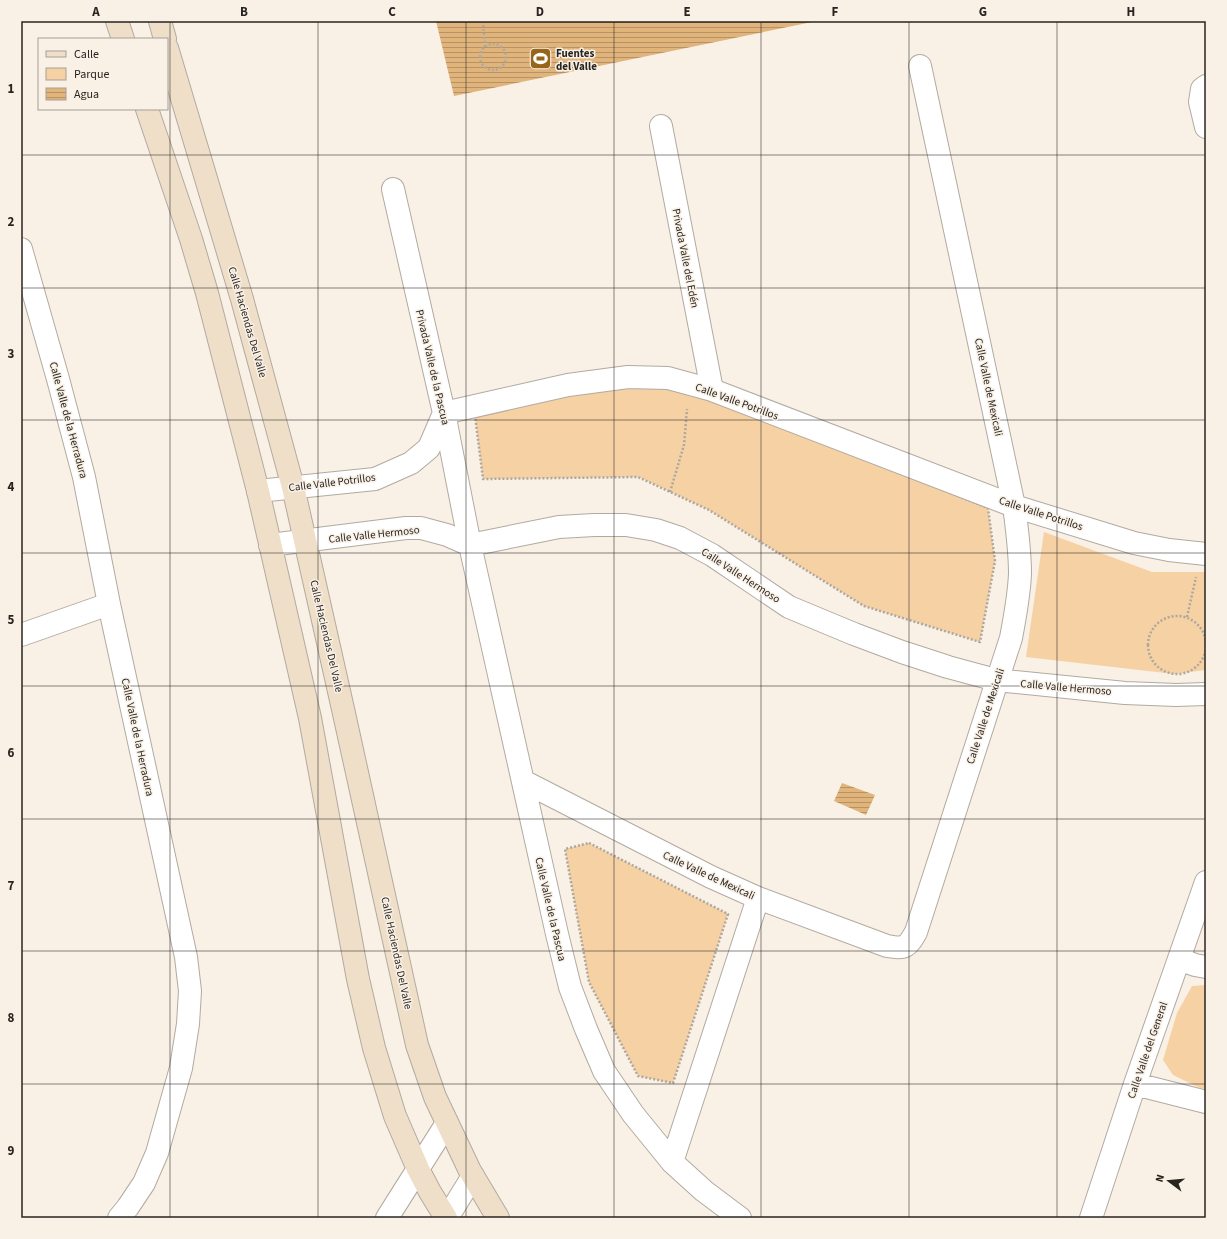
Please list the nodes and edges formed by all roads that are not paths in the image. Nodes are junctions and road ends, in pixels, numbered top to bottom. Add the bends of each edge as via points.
1 (117, 21) edge
2 (160, 21) edge
3 (123, 38) edge
4 (165, 38) edge
5 (168, 51) edge
6 (920, 66) dead end
7 (1206, 86) edge
8 (147, 110) edge
9 (661, 126) dead end
10 (1206, 127) edge
11 (394, 189) dead end
12 (22, 259) edge
13 (712, 390) junction
14 (444, 412) junction
15 (293, 487) junction
16 (258, 491) junction
17 (1014, 506) junction
18 (305, 541) junction
19 (270, 545) junction
20 (470, 545) junction
21 (1202, 563) edge
22 (109, 604) junction
23 (21, 635) edge
24 (996, 680) junction
25 (1206, 694) edge
26 (523, 781) junction
27 (1206, 882) edge
28 (758, 898) junction
29 (1179, 959) junction
30 (1206, 967) edge
31 (1135, 1084) junction
32 (1206, 1102) edge
33 (447, 1123) junction
34 (672, 1162) junction
35 (418, 1169) junction
36 (473, 1176) junction
37 (119, 1218) edge
38 (387, 1218) edge
39 (446, 1218) edge
40 (498, 1218) edge
41 (740, 1218) edge
42 (1091, 1218) edge

1 - 3 main road
2 - 4 main road
5 - 15 main road, Calle Haciendas Del Valle via 242,299
6 - 17 street, Calle Valle de Mexicali
7 - 10 street via 1202,89 1200,102
8 - 16 main road via 207,292
9 - 13 street, Privada Valle del Edén
11 - 14 street, Privada Valle de la Pascua
12 - 22 street, Calle Valle de la Herradura via 84,477
13 - 14 street, Calle Valle Potrillos via 668,378 628,377 568,385
13 - 17 street, Calle Valle Potrillos
14 - 15 street, Calle Valle Potrillos via 429,448 411,463 375,478
14 - 20 street, Privada Valle de la Pascua
15 - 16 street, Calle Valle Potrillos
15 - 18 main road, Calle Haciendas Del Valle
16 - 19 main road
17 - 21 street, Calle Valle Potrillos via 1134,543 1169,550
17 - 24 street, Calle Valle de Mexicali via 1020,574 1017,607 1011,638
18 - 19 street, Calle Valle Hermoso
18 - 20 street, Calle Valle Hermoso via 421,528
18 - 33 main road, Calle Haciendas Del Valle via 417,1045
19 - 35 main road via 310,718 357,971 374,1048 395,1116
20 - 24 street, Calle Valle Hermoso via 560,527 626,525 656,530 680,538 712,555 788,607 902,652
20 - 26 street, Calle Valle de la Pascua
22 - 23 street
22 - 37 street, Calle Valle de la Herradura via 186,957 190,991 181,1068 157,1152 144,1183
24 - 25 street, Calle Valle Hermoso via 1125,692
24 - 28 street, Calle Valle de Mexicali via 916,932 910,943 900,948 887,946
26 - 28 street, Calle Valle de Mexicali via 660,853
26 - 34 street, Calle Valle de la Pascua via 568,979 586,1030 604,1071 633,1114
27 - 29 street, Calle Valle del General
28 - 34 street
29 - 30 street
29 - 31 street, Calle Valle del General
31 - 32 street
31 - 42 street, Calle Valle del General
33 - 35 street
33 - 36 main road, Calle Haciendas Del Valle
34 - 41 street, Calle Valle de la Pascua via 704,1191
35 - 38 street
35 - 39 main road
36 - 39 street
36 - 40 main road, Calle Haciendas Del Valle

